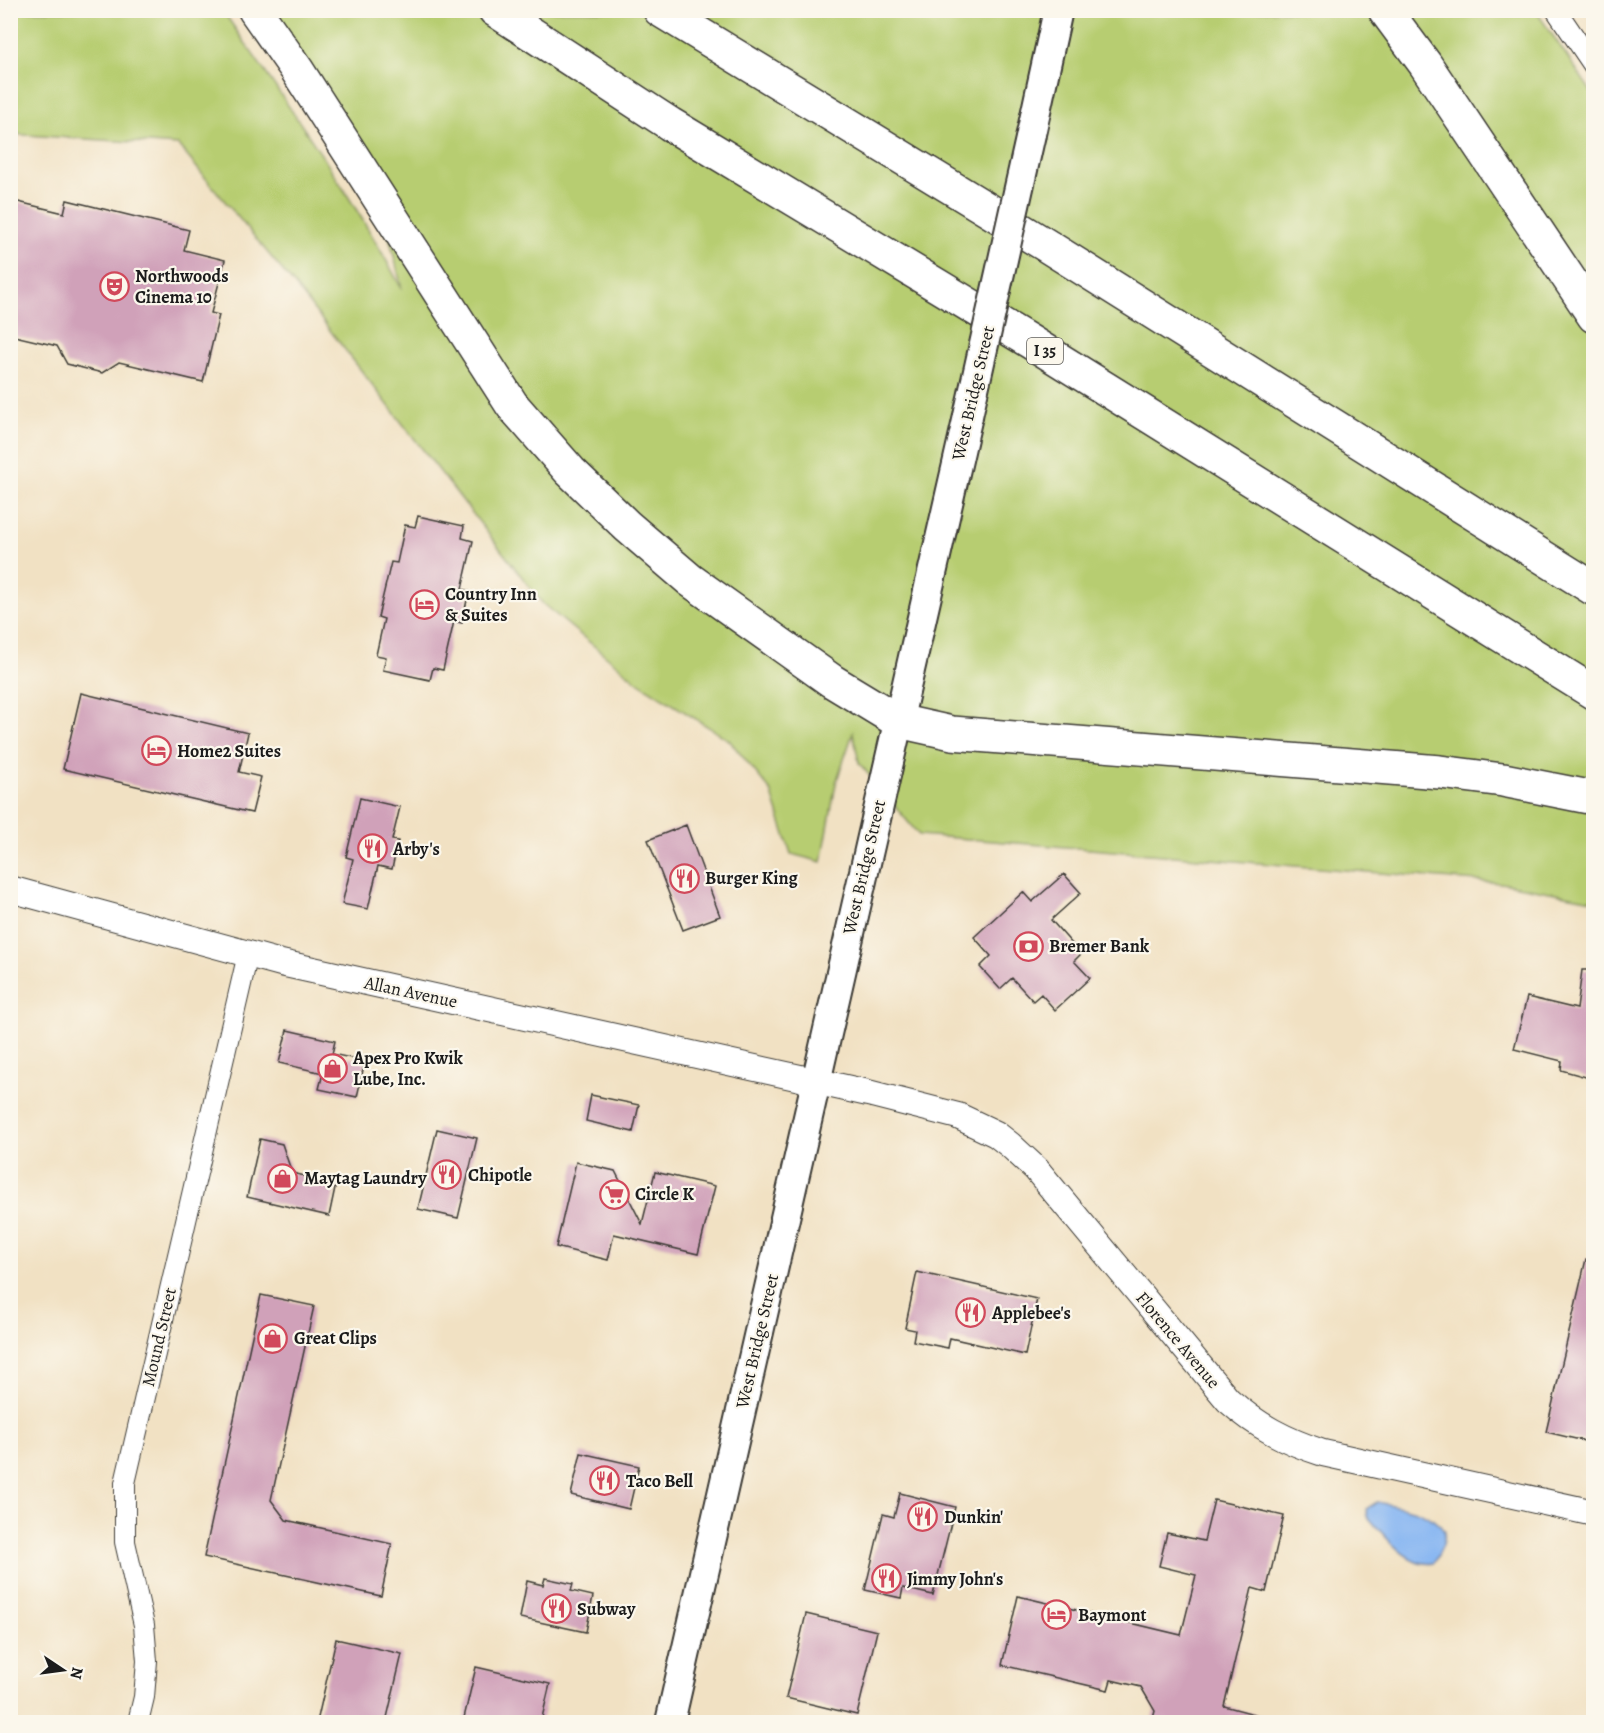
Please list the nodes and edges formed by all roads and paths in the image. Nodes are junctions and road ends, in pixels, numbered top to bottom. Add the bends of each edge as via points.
1 (255, 10) edge
2 (495, 10) edge
3 (660, 10) edge
4 (1059, 10) edge
5 (1384, 10) edge
6 (1556, 10) edge
7 (1593, 66) edge
8 (1593, 316) edge
9 (1593, 589) edge
10 (1593, 693) edge
11 (898, 721) junction
12 (1593, 798) edge
13 (10, 889) edge
14 (248, 954) junction
15 (815, 1081) junction
16 (1593, 1513) edge
17 (138, 1722) edge
18 (670, 1722) edge

1 - 11 highway via 512,405 570,471 690,580 832,681
2 - 10 highway, I 35 via 670,124 1029,341
3 - 9 highway via 1044,244
4 - 11 main road, West Bridge Street, bridge
5 - 8 highway via 1425,64
6 - 7 street
11 - 12 highway via 952,733 1440,772
11 - 15 main road, West Bridge Street
13 - 14 street, Allan Avenue
14 - 15 street, Allan Avenue
14 - 17 street, Mound Street via 125,1483 125,1542 144,1625 147,1661
15 - 16 street, Florence Avenue via 939,1110 996,1134 1036,1169 1228,1400 1281,1439 1323,1453
15 - 18 main road, West Bridge Street

